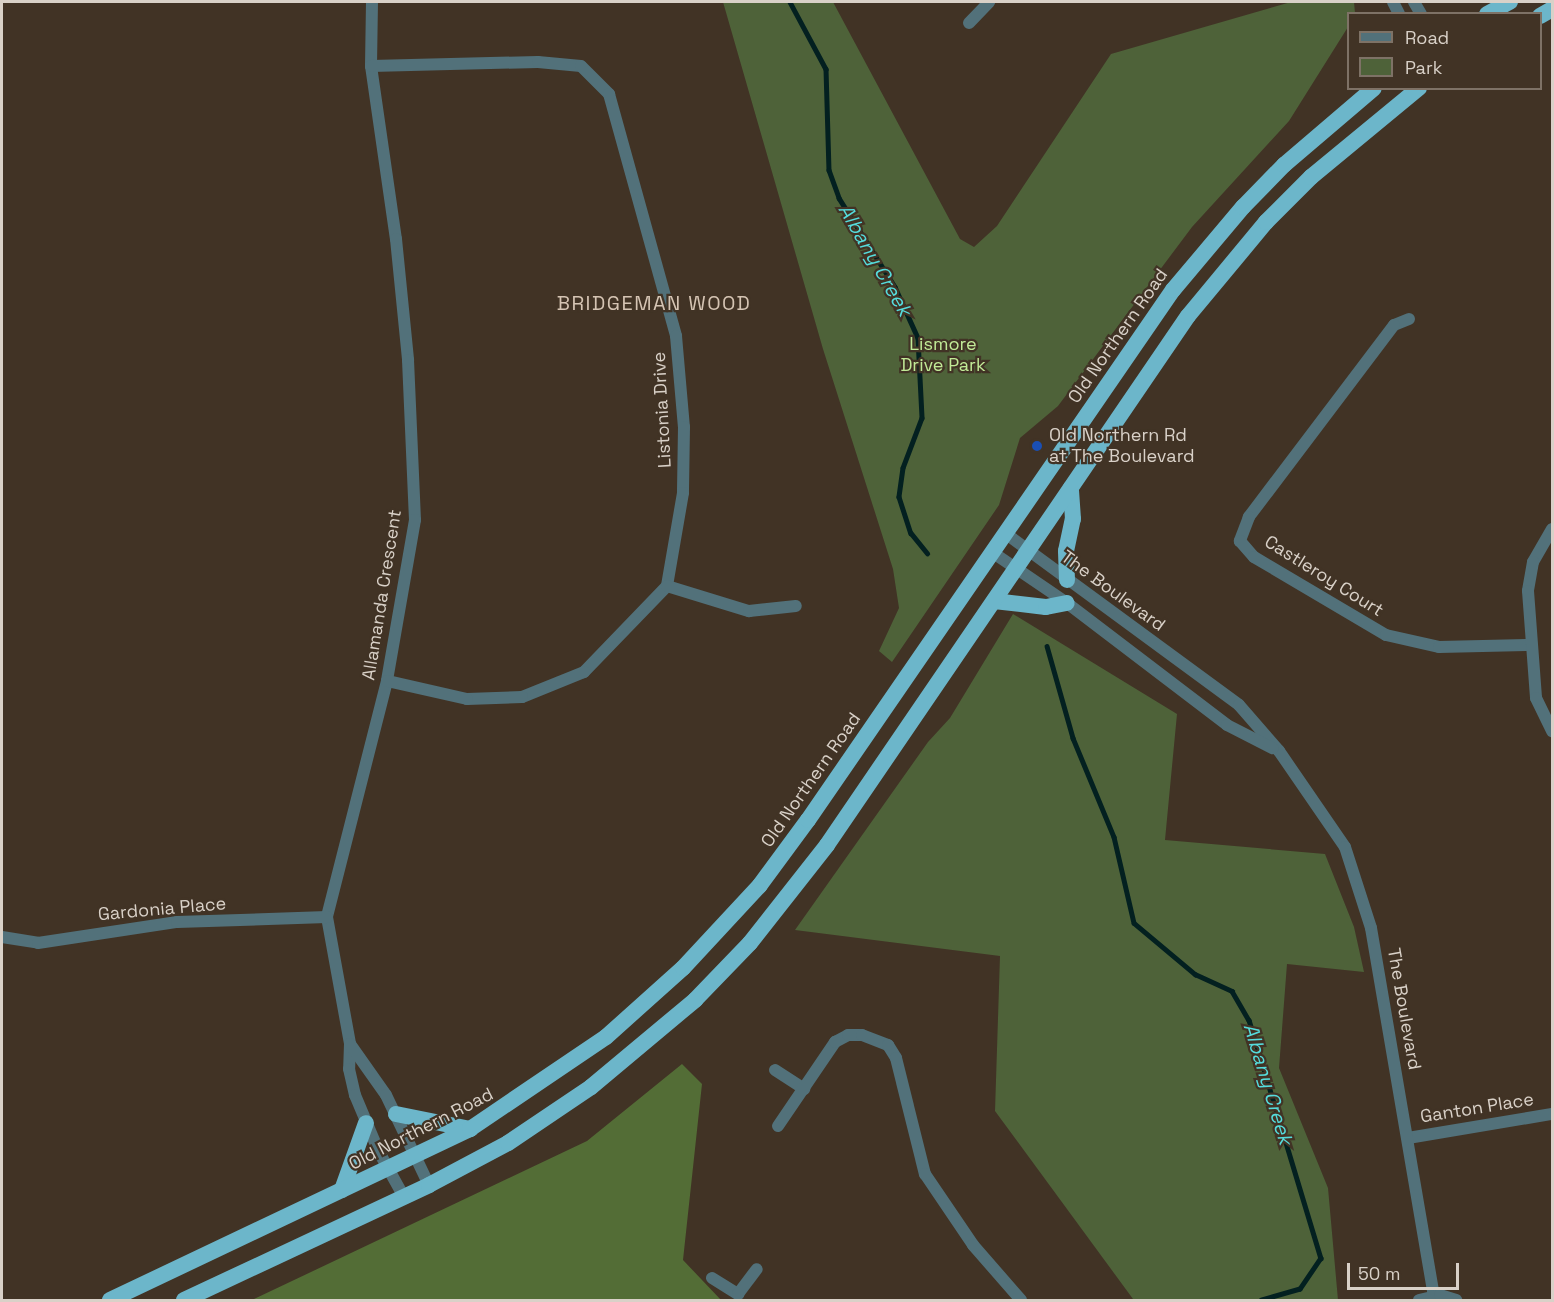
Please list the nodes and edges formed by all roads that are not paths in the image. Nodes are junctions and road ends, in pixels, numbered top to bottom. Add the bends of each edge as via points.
1 (372, 2) edge
2 (989, 2) edge
3 (1510, 2) edge
4 (1491, 12) edge
5 (969, 22) dead end
6 (371, 66) junction
7 (1416, 90) edge
8 (1368, 91) edge
9 (1409, 319) dead end
10 (1071, 488) junction
11 (1552, 529) edge
12 (1005, 533) junction
13 (992, 552) junction
14 (1027, 553) junction
15 (1016, 568) junction
16 (1067, 580) junction
17 (667, 586) junction
18 (994, 601) junction
19 (1067, 603) junction
20 (796, 606) dead end
21 (1530, 645) junction
22 (387, 681) junction
23 (1552, 731) edge
24 (1279, 751) junction
25 (327, 916) junction
26 (2, 937) edge
27 (350, 1044) junction
28 (775, 1070) dead end
29 (804, 1089) junction
30 (396, 1114) junction
31 (1552, 1114) edge
32 (366, 1123) junction
33 (778, 1126) dead end
34 (470, 1129) junction
35 (1408, 1138) junction
36 (417, 1155) junction
37 (388, 1169) junction
38 (429, 1185) junction
39 (342, 1190) junction
40 (404, 1197) junction
41 (757, 1269) dead end
42 (712, 1278) dead end
43 (1434, 1295) junction
44 (741, 1297) edge
45 (110, 1300) edge
46 (184, 1300) edge
47 (1021, 1300) edge
48 (1419, 1300) edge
49 (1456, 1300) edge

1 - 6 street, Allamanda Crescent
2 - 5 street
3 - 4 highway
6 - 17 street, Listonia Drive via 538,62 581,66 609,94 676,336 680,366 683,493
6 - 22 street, Allamanda Crescent via 396,239 408,360 415,520
7 - 10 highway via 1345,147 1259,229 1188,316
8 - 12 highway, Old Northern Road via 1284,165 1211,243 1139,336
9 - 21 street, Castleroy Court via 1394,325 1249,517 1240,541 1254,557 1386,636 1439,647
10 - 14 highway
10 - 16 highway via 1073,519 1066,551
11 - 21 street via 1533,562 1528,591
12 - 13 highway, Old Northern Road
12 - 14 street, The Boulevard
13 - 15 street, The Boulevard
13 - 34 highway, Old Northern Road via 808,820 718,934 606,1037
14 - 15 highway
14 - 16 street, The Boulevard
15 - 18 highway
15 - 19 street, The Boulevard
16 - 24 street, The Boulevard via 1239,705
17 - 20 street via 748,611
17 - 22 street via 584,672 522,697 467,699
18 - 19 highway via 1046,607
18 - 38 highway via 827,845 719,976 675,1019 591,1087 508,1143
19 - 24 street, The Boulevard via 1227,725
21 - 23 street via 1536,698
22 - 25 street, Allamanda Crescent
24 - 35 street, The Boulevard via 1345,847 1371,928
25 - 26 street, Gardonia Place via 177,922 38,943
25 - 27 street, Allamanda Crescent
27 - 30 street, Allamanda Crescent
27 - 32 street, Allamanda Crescent via 349,1069
28 - 29 street
29 - 33 street
29 - 47 street via 835,1042 848,1035 874,1038 888,1045 896,1058 925,1174 973,1245
30 - 34 highway
30 - 36 street, Allamanda Crescent
31 - 35 street, Ganton Place
32 - 37 street, Allamanda Crescent
32 - 39 highway
34 - 36 highway, Old Northern Road
35 - 43 street, The Boulevard
36 - 37 highway, Old Northern Road
36 - 38 street, Allamanda Crescent
37 - 39 highway, Old Northern Road
37 - 40 street, Allamanda Crescent
38 - 40 highway
39 - 45 highway, Old Northern Road
40 - 46 highway
41 - 44 street
42 - 44 street
43 - 48 street
43 - 49 street

